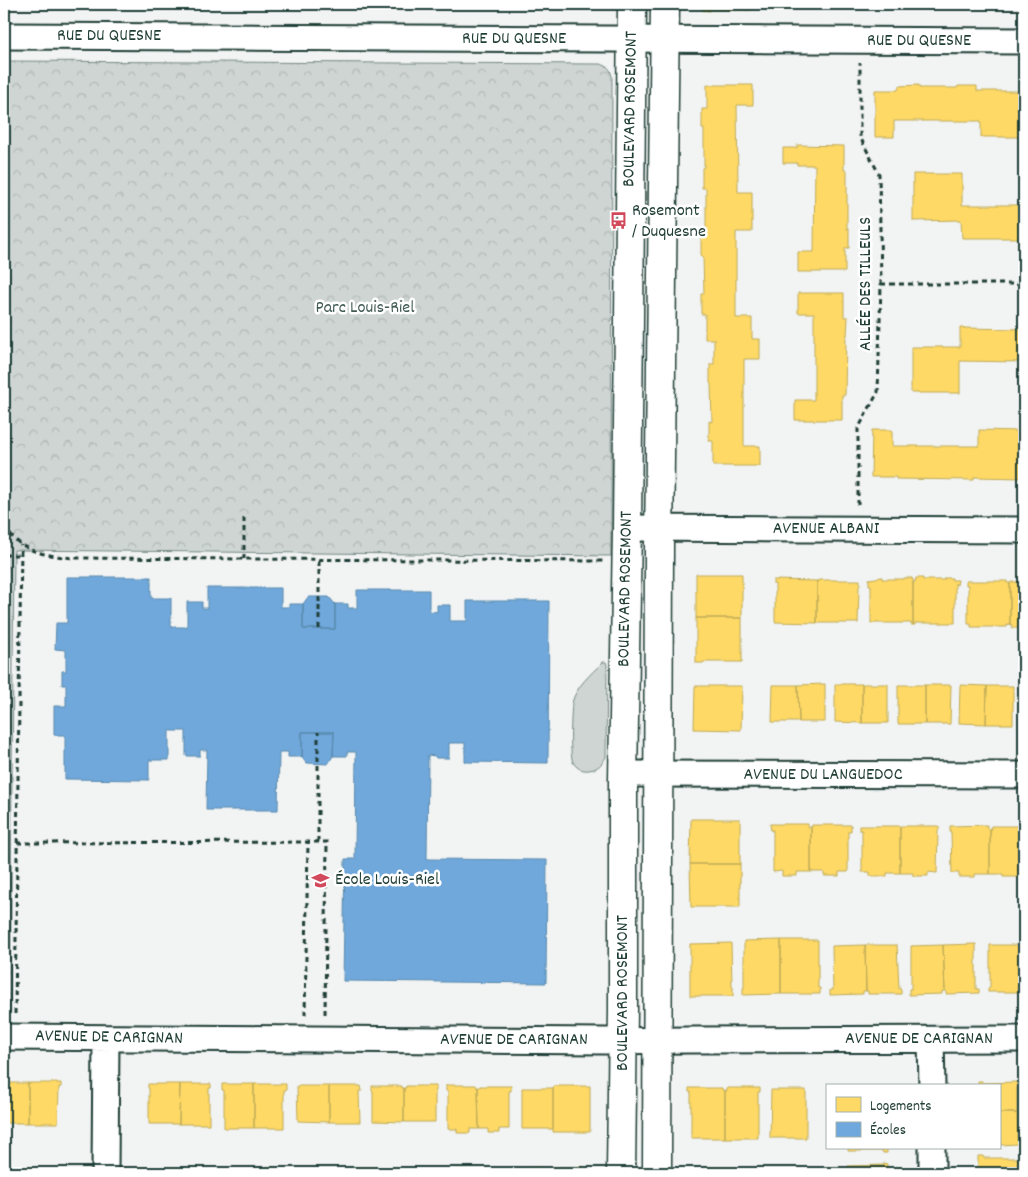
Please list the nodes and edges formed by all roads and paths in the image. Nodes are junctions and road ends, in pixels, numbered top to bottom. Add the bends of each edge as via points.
1 (632, 4) edge
2 (665, 4) edge
3 (4, 36) edge
4 (664, 39) junction
5 (632, 40) junction
6 (1024, 41) edge
7 (860, 63) dead end
8 (881, 284) junction
9 (1024, 284) edge
10 (858, 505) dead end
11 (244, 518) dead end
12 (4, 527) edge
13 (627, 528) junction
14 (660, 528) junction
15 (1024, 530) edge
16 (21, 544) junction
17 (4, 555) edge
18 (20, 555) junction
19 (244, 559) junction
20 (319, 559) junction
21 (611, 561) dead end
22 (319, 629) dead end
23 (318, 732) dead end
24 (623, 774) junction
25 (658, 774) junction
26 (1024, 775) edge
27 (308, 842) junction
28 (318, 842) junction
29 (17, 843) junction
30 (15, 1014) dead end
31 (305, 1015) dead end
32 (326, 1015) dead end
33 (4, 1037) edge
34 (106, 1038) junction
35 (1024, 1039) edge
36 (657, 1040) junction
37 (931, 1040) junction
38 (623, 1041) junction
39 (932, 1084) edge
40 (932, 1150) edge
41 (105, 1173) edge
42 (621, 1173) edge
43 (656, 1173) edge
44 (932, 1173) edge

1 - 5 main road, BOULEVARD ROSEMONT
2 - 4 main road, BOULEVARD ROSEMONT
3 - 5 street, RUE DU QUESNE
4 - 5 street, RUE DU QUESNE
4 - 6 street, RUE DU QUESNE
4 - 14 main road, BOULEVARD ROSEMONT
5 - 13 main road, BOULEVARD ROSEMONT
7 - 8 path, ALLÉE DES TILLEULS via 860,137 879,174
8 - 9 path
8 - 10 path, ALLÉE DES TILLEULS via 878,392 858,429
11 - 19 path
12 - 16 path
13 - 14 street, AVENUE ALBANI
13 - 24 main road, BOULEVARD ROSEMONT
14 - 15 street, AVENUE ALBANI
14 - 25 main road, BOULEVARD ROSEMONT
16 - 18 path
16 - 19 path via 43,554 74,558
17 - 18 path
18 - 29 path
19 - 20 path
20 - 21 path
20 - 22 path
23 - 28 path
24 - 25 street, AVENUE DU LANGUEDOC
24 - 38 main road, BOULEVARD ROSEMONT
25 - 26 street, AVENUE DU LANGUEDOC
25 - 36 main road, BOULEVARD ROSEMONT
27 - 28 path
27 - 29 path
27 - 31 path
28 - 32 path via 327,842
29 - 30 path
33 - 34 street, AVENUE DE CARIGNAN
34 - 38 street, AVENUE DE CARIGNAN
34 - 41 street
35 - 37 street, AVENUE DE CARIGNAN
36 - 37 street, AVENUE DE CARIGNAN
36 - 38 street, AVENUE DE CARIGNAN
36 - 43 main road, BOULEVARD ROSEMONT
37 - 39 street
38 - 42 main road, BOULEVARD ROSEMONT
40 - 44 street

